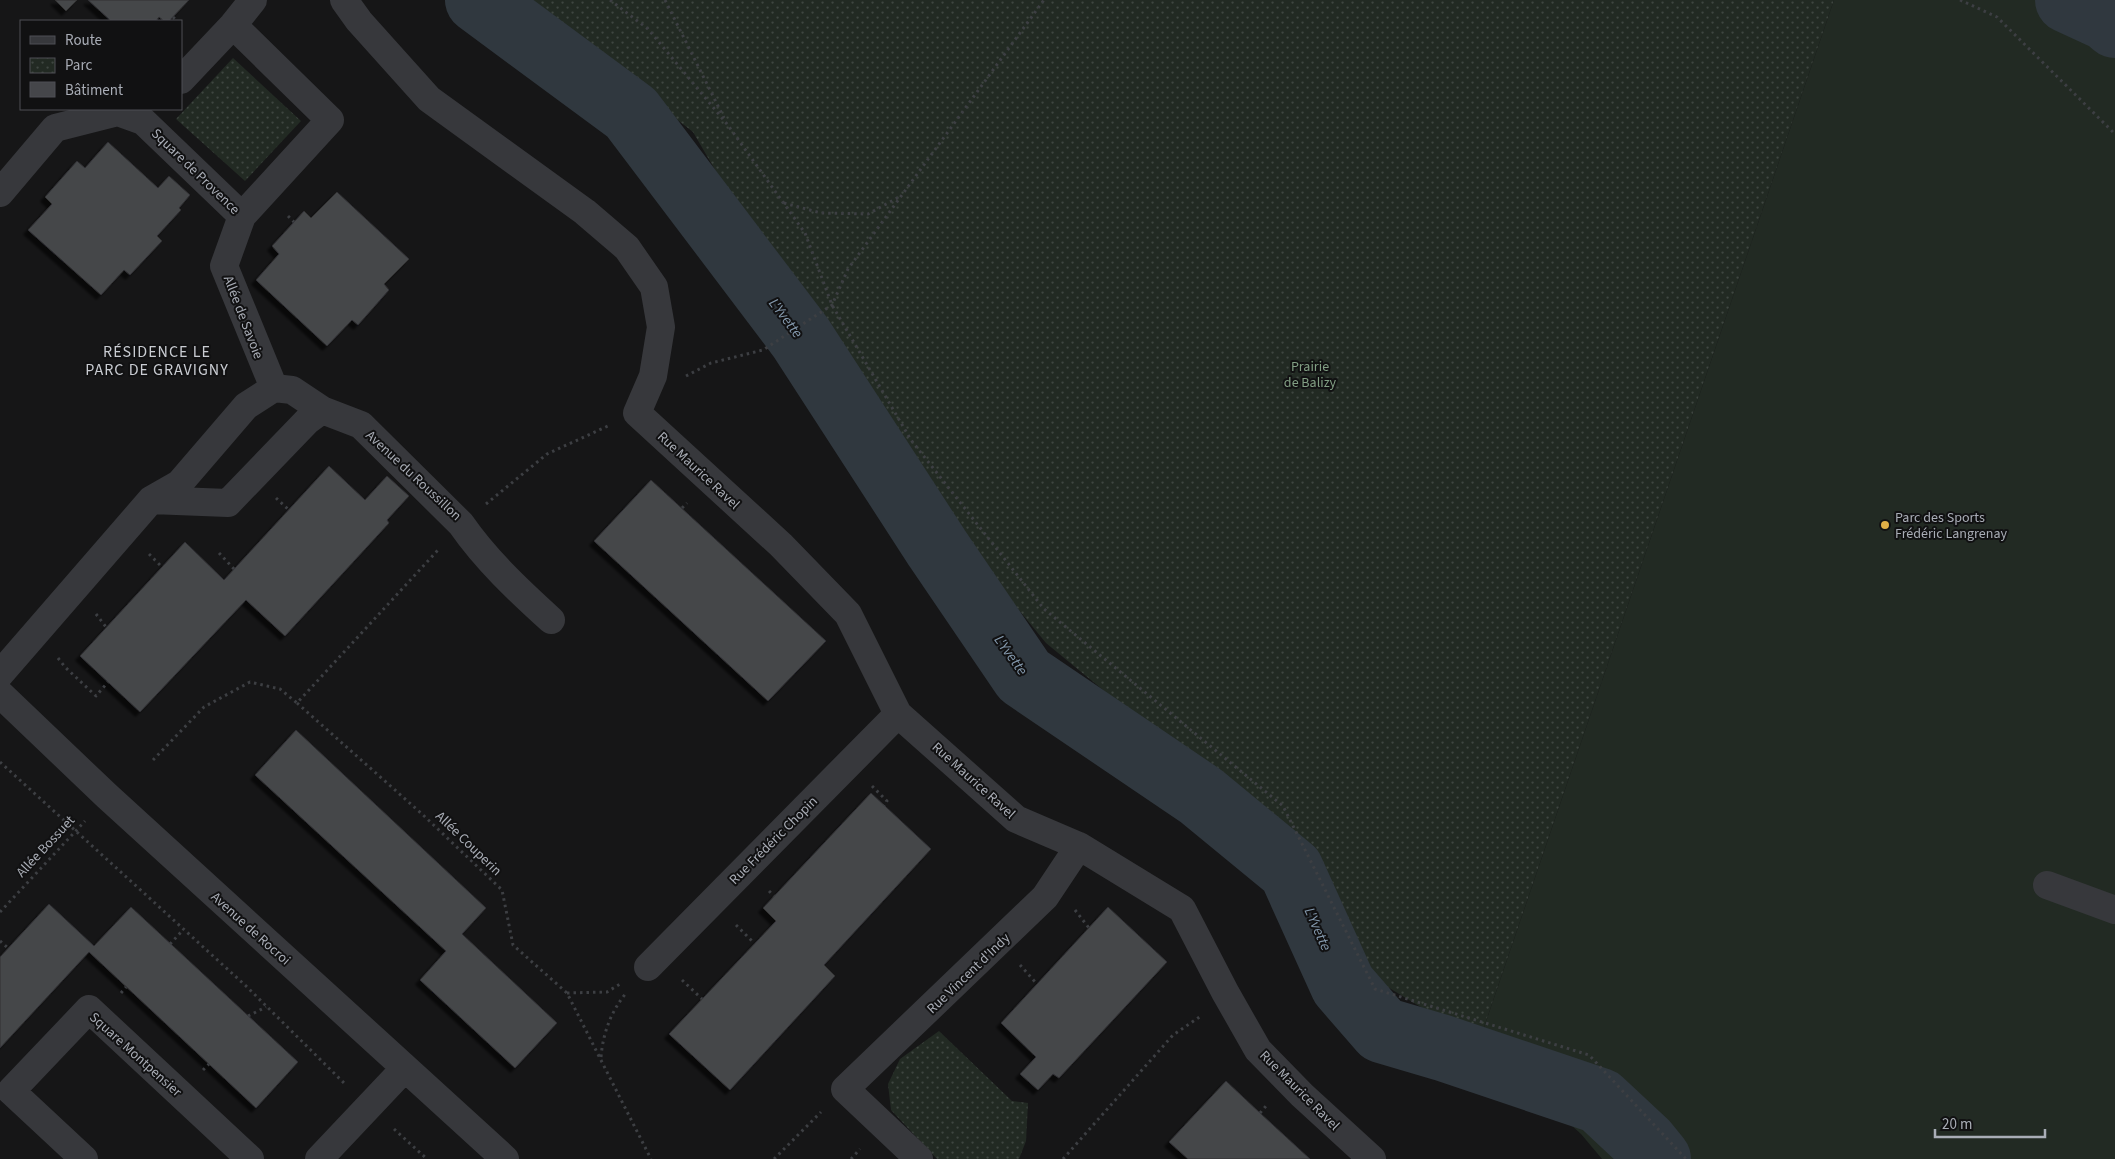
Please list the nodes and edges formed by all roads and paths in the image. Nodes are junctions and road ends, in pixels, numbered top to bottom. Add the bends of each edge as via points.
1 (253, 0) edge
2 (344, 0) edge
3 (610, 0) edge
4 (665, 0) edge
5 (1044, 0) edge
6 (1960, 0) edge
7 (173, 17) dead end
8 (176, 20) edge
9 (233, 25) junction
10 (182, 79) edge
11 (148, 115) edge
12 (727, 124) junction
13 (2115, 134) edge
14 (5, 176) edge
15 (901, 196) junction
16 (783, 203) junction
17 (242, 216) junction
18 (832, 305) junction
19 (763, 350) dead end
20 (274, 388) junction
21 (322, 410) junction
22 (547, 454) dead end
23 (272, 494) dead end
24 (151, 500) junction
25 (289, 510) dead end
26 (462, 524) junction
27 (148, 553) dead end
28 (219, 553) dead end
29 (162, 567) dead end
30 (234, 569) dead end
31 (551, 620) dead end
32 (54, 653) dead end
33 (0, 674) edge
34 (108, 682) dead end
35 (0, 694) edge
36 (297, 703) junction
37 (898, 714) junction
38 (153, 760) dead end
39 (0, 762) edge
40 (107, 796) junction
41 (75, 830) junction
42 (1079, 846) junction
43 (2047, 885) dead end
44 (2115, 910) edge
45 (0, 912) edge
46 (183, 930) junction
47 (0, 941) edge
48 (170, 944) dead end
49 (8, 948) dead end
50 (648, 966) junction
51 (567, 993) junction
52 (1228, 997) junction
53 (266, 1006) junction
54 (248, 1016) dead end
55 (601, 1057) junction
56 (405, 1068) junction
57 (845, 1089) junction
58 (369, 1106) junction
59 (84, 1159) edge
60 (250, 1159) edge
61 (319, 1159) edge
62 (427, 1159) edge
63 (506, 1159) edge
64 (651, 1159) edge
65 (774, 1159) edge
66 (920, 1159) edge
67 (1063, 1159) edge
68 (1372, 1159) edge
69 (1686, 1159) edge

1 - 9 street
2 - 37 street, Rue Maurice Ravel via 429,99 585,212 627,248 654,287 661,327 653,376 637,413 768,532 848,614
3 - 12 path via 648,29
4 - 12 path
5 - 15 path
6 - 13 path via 1997,17
7 - 8 path
9 - 10 street
9 - 17 street, Square de Provence via 330,120
11 - 14 street via 118,112 55,128
11 - 17 street, Square de Provence
12 - 16 path
15 - 16 path via 868,214 821,213
15 - 18 path via 848,268
16 - 18 path via 805,234
17 - 20 street, Allée de Savoie via 224,266
18 - 19 path
18 - 69 path via 911,440 1044,609 1282,806 1375,989 1589,1056
20 - 21 street, Avenue du Roussillon via 292,390
20 - 24 street via 246,406 178,484
21 - 24 street via 307,421 228,503
21 - 26 street, Avenue du Roussillon via 361,425
22 - 26 path, Avenue du Roussillon
23 - 25 path
24 - 33 street
26 - 31 street via 514,586
26 - 36 path
27 - 29 path
28 - 30 path
32 - 34 path via 96,696
35 - 40 street, Avenue de Rocroi
36 - 38 path, Allée Couperin via 280,689 250,682 204,707
36 - 51 path, Allée Couperin via 502,890 513,945
37 - 42 street, Rue Maurice Ravel via 1016,819
37 - 50 street, Rue Frédéric Chopin
39 - 41 path
40 - 41 path, Allée Bossuet
40 - 56 street, Avenue de Rocroi
41 - 45 path, Allée Bossuet
41 - 46 path
42 - 52 street, Rue Maurice Ravel via 1182,909
42 - 57 street, Rue Vincent d'Indy via 1045,897
43 - 44 street
46 - 48 path
46 - 53 path
47 - 49 path
50 - 51 path via 607,992
50 - 55 path via 620,1000 603,1034
51 - 55 path, Allée Couperin
52 - 67 path via 1173,1035
52 - 68 street, Rue Maurice Ravel via 1258,1050
53 - 54 path
53 - 58 path
55 - 64 path, Allée Couperin
56 - 58 street
56 - 63 street, Avenue de Rocroi
57 - 65 path
57 - 66 street
58 - 61 street
58 - 62 path
59 - 60 street, Square Montpensier via 11,1091 89,1009

